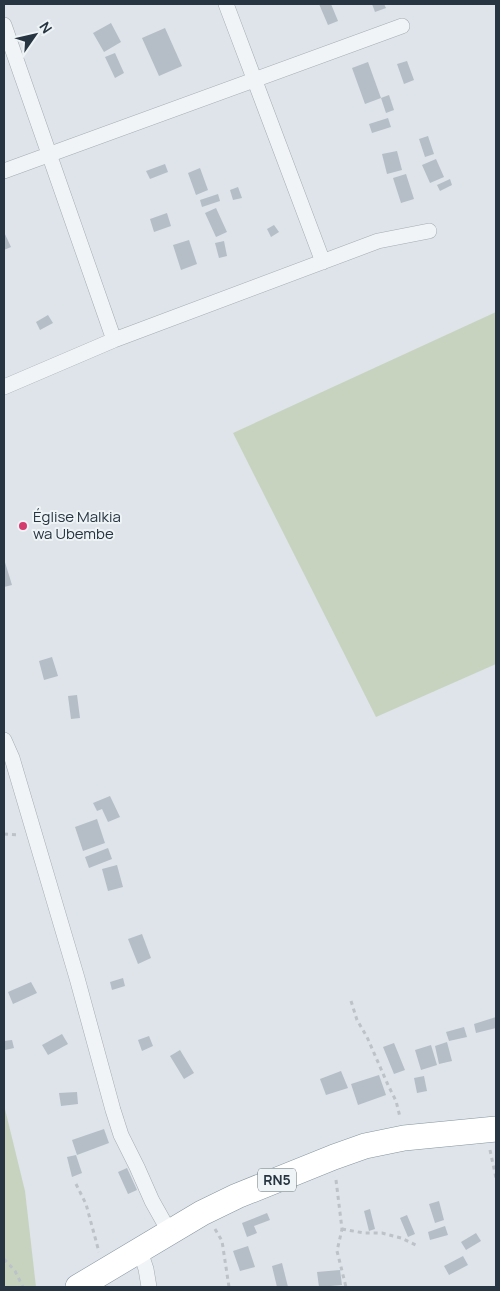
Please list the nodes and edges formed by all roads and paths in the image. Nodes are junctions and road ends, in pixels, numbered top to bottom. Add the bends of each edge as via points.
1 (226, 4) edge
2 (4, 25) edge
3 (402, 26) dead end
4 (255, 80) junction
5 (50, 154) junction
6 (4, 171) edge
7 (428, 231) dead end
8 (323, 262) junction
9 (114, 340) junction
10 (4, 387) edge
11 (4, 740) edge
12 (351, 1001) dead end
13 (491, 1129) edge
14 (404, 1138) junction
15 (334, 1157) junction
16 (496, 1178) edge
17 (76, 1184) dead end
18 (202, 1213) junction
19 (342, 1229) junction
20 (170, 1233) junction
21 (418, 1246) dead end
22 (140, 1251) junction
23 (4, 1259) edge
24 (106, 1271) junction
25 (23, 1287) edge
26 (78, 1287) edge
27 (149, 1287) edge
28 (229, 1287) edge
29 (346, 1287) edge

1 - 4 street
2 - 5 street
3 - 4 street
4 - 5 street
4 - 8 street
5 - 6 street
5 - 9 street
7 - 8 street via 378,241
8 - 9 street
9 - 10 street
11 - 20 street via 12,758 121,1135
12 - 14 path via 396,1101
13 - 14 highway, RN5
13 - 16 path
14 - 15 highway, RN5
15 - 18 highway, RN5
15 - 19 path
17 - 24 path via 86,1204
18 - 20 highway, RN5
18 - 28 path via 222,1241
19 - 21 path via 382,1233
19 - 29 path via 337,1251
20 - 22 highway, RN5
22 - 24 highway, RN5
22 - 27 street
23 - 25 path
24 - 26 highway, RN5

